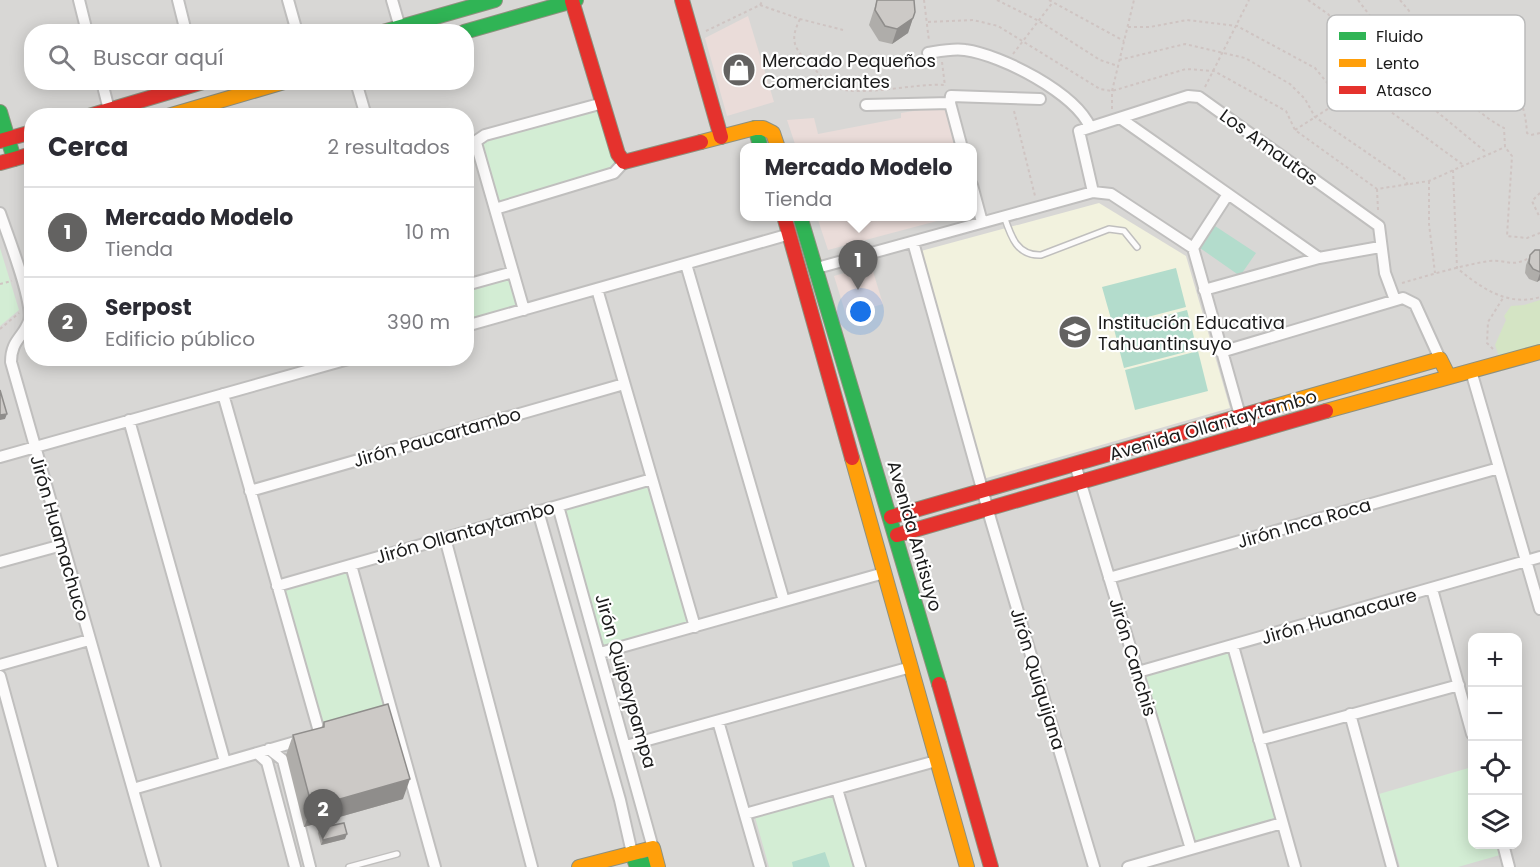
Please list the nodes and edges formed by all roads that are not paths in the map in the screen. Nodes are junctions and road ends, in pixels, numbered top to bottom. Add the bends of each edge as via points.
1 (79, 0) edge
2 (178, 0) edge
3 (288, 0) edge
4 (392, 0) edge
5 (495, 0) edge
6 (682, 0) edge
7 (574, 1) edge
8 (85, 24) edge
9 (184, 24) edge
10 (295, 24) edge
11 (399, 24) edge
12 (416, 24) edge
13 (474, 29) edge
14 (928, 53) road end
15 (104, 90) edge
16 (177, 90) edge
17 (257, 90) edge
18 (358, 90) edge
19 (952, 98) junction
20 (1040, 99) dead end
21 (603, 103) junction
22 (866, 105) dead end
23 (108, 108) edge
24 (116, 108) edge
25 (195, 108) edge
26 (364, 108) edge
27 (0, 112) edge
28 (1120, 118) junction
29 (1090, 127) junction
30 (755, 128) junction
31 (24, 134) edge
32 (721, 137) junction
33 (4, 140) edge
34 (760, 143) edge
35 (776, 143) edge
36 (961, 143) edge
37 (474, 144) edge
38 (474, 154) edge
39 (24, 156) edge
40 (7, 161) edge
41 (624, 162) junction
42 (1093, 192) junction
43 (1228, 194) junction
44 (977, 204) edge
45 (495, 209) junction
46 (0, 213) edge
47 (1004, 216) junction
48 (786, 221) edge
49 (802, 221) edge
50 (982, 222) junction
51 (790, 234) junction
52 (913, 242) junction
53 (1137, 247) dead end
54 (1380, 247) junction
55 (1193, 248) junction
56 (1319, 258) junction
57 (686, 264) junction
58 (817, 268) junction
59 (513, 272) junction
60 (474, 283) edge
61 (24, 287) edge
62 (597, 289) junction
63 (1204, 290) junction
64 (1395, 300) junction
65 (524, 310) junction
66 (474, 324) edge
67 (24, 329) edge
68 (1221, 352) junction
69 (1540, 352) edge
70 (1440, 359) junction
71 (317, 366) edge
72 (1471, 371) junction
73 (1449, 377) junction
74 (624, 384) junction
75 (223, 394) junction
76 (1240, 417) junction
77 (129, 420) junction
78 (1245, 433) junction
79 (35, 447) junction
80 (0, 457) edge
81 (1075, 464) junction
82 (1499, 468) junction
83 (652, 479) junction
84 (1080, 482) junction
85 (982, 490) junction
86 (250, 491) junction
87 (558, 506) junction
88 (988, 510) junction
89 (538, 511) junction
90 (891, 517) junction
91 (897, 535) junction
92 (445, 538) junction
93 (62, 545) junction
94 (1540, 557) edge
95 (1526, 561) junction
96 (0, 562) edge
97 (351, 565) junction
98 (885, 573) junction
99 (1109, 578) junction
100 (277, 586) junction
101 (1432, 589) junction
102 (784, 601) junction
103 (1540, 609) edge
104 (695, 627) junction
105 (89, 640) junction
106 (1233, 646) junction
107 (600, 653) junction
108 (0, 665) edge
109 (911, 667) junction
110 (1138, 672) junction
111 (0, 676) edge
112 (1459, 685) junction
113 (1350, 714) junction
114 (1468, 716) edge
115 (718, 721) junction
116 (1258, 740) junction
117 (626, 746) junction
118 (269, 749) junction
119 (256, 753) junction
120 (936, 761) junction
121 (225, 762) junction
122 (133, 789) junction
123 (837, 789) junction
124 (745, 814) junction
125 (1282, 823) junction
126 (653, 848) junction
127 (1191, 849) junction
128 (1504, 849) edge
129 (632, 853) junction
130 (397, 854) dead end
131 (657, 865) edge
132 (52, 867) edge
133 (155, 867) edge
134 (295, 867) edge
135 (310, 867) edge
136 (349, 867) edge
137 (435, 867) edge
138 (532, 867) edge
139 (579, 867) edge
140 (760, 867) edge
141 (860, 867) edge
142 (967, 867) edge
143 (991, 867) edge
144 (1094, 867) edge
145 (1128, 867) edge
146 (1295, 867) edge
147 (1392, 867) edge
148 (1509, 867) edge

1 - 8 street
2 - 9 street
3 - 10 street
4 - 11 street
5 - 12 street
6 - 32 street
7 - 13 street
7 - 21 street
14 - 29 street via 967,50 1006,64 1069,99
15 - 23 street
16 - 24 street
17 - 25 street
18 - 26 street
19 - 20 street
19 - 22 street
19 - 36 street
21 - 37 street via 485,135
21 - 41 street
27 - 33 street
28 - 29 street
28 - 43 street
28 - 54 street, Los Amautas via 1188,96 1199,97 1379,226
29 - 42 street via 1079,131
30 - 32 street
30 - 34 street
30 - 35 street via 772,133
31 - 33 street
32 - 41 street
33 - 40 street
38 - 45 street
39 - 40 street
41 - 45 street via 614,173
42 - 47 street
42 - 55 street via 1112,194
43 - 55 street
43 - 56 street
44 - 50 street
45 - 59 street
46 - 61 street, Jirón Huamachuco
47 - 50 street
47 - 53 lane via 1018,247 1030,255 1041,255 1109,229 1124,231
48 - 51 street
49 - 58 street, Avenida Antisuyo
50 - 52 street
51 - 57 street
51 - 98 street
52 - 58 street
52 - 85 street, Jirón Quiquijana
54 - 56 street
54 - 64 street
55 - 63 street
56 - 63 street
57 - 62 street
57 - 102 street
58 - 90 street, Avenida Antisuyo
59 - 60 street
59 - 65 street
62 - 65 street
62 - 74 street
63 - 68 street
64 - 68 street
64 - 70 street via 1410,299 1415,304
65 - 66 street
67 - 79 street, Jirón Huamachuco via 15,340 10,362
68 - 76 street
69 - 72 street, Avenida Ollantaytambo
70 - 73 street
70 - 76 street, Avenida Ollantaytambo
71 - 75 street
72 - 73 street, Avenida Ollantaytambo
72 - 82 street
73 - 78 street, Avenida Ollantaytambo
74 - 83 street
74 - 86 street, Jirón Paucartambo
75 - 77 street
75 - 86 street
76 - 78 street
76 - 81 street, Avenida Ollantaytambo
77 - 79 street
77 - 121 street
78 - 84 street, Avenida Ollantaytambo
79 - 80 street
79 - 93 street, Jirón Huamachuco
81 - 84 street, Jirón Canchis
81 - 85 street, Avenida Ollantaytambo
82 - 95 street
82 - 99 street, Jirón Inca Roca
83 - 87 street, Jirón Ollantaytambo
83 - 104 street
84 - 88 street, Avenida Ollantaytambo
84 - 99 street, Jirón Canchis
85 - 88 street, Jirón Quiquijana
85 - 90 street, Avenida Ollantaytambo
86 - 100 street
87 - 89 street, Jirón Ollantaytambo
87 - 107 street, Jirón Quipaypampa
88 - 91 street, Avenida Ollantaytambo
88 - 144 street, Jirón Quiquijana
89 - 92 street, Jirón Ollantaytambo
89 - 129 street
90 - 91 street, Avenida Antisuyo
91 - 143 street, Avenida Antisuyo
92 - 97 street, Jirón Ollantaytambo
92 - 138 street
93 - 96 street
93 - 105 street, Jirón Huamachuco
94 - 95 street, Jirón Huanacaure
95 - 101 street, Jirón Huanacaure
95 - 103 street
97 - 100 street, Jirón Ollantaytambo
97 - 137 street via 386,715
98 - 102 street
98 - 109 street
99 - 110 street, Jirón Canchis
100 - 118 street via 325,733
101 - 106 street, Jirón Huanacaure
101 - 112 street
102 - 104 street
104 - 107 street
105 - 108 street
105 - 122 street, Jirón Huamachuco
106 - 110 street, Jirón Huanacaure
106 - 116 street
107 - 117 street, Jirón Quipaypampa
109 - 115 street
109 - 120 street
110 - 127 street, Jirón Canchis
111 - 132 street
112 - 113 street
112 - 114 street
113 - 116 street
113 - 147 street
115 - 117 street
115 - 124 street
116 - 125 street
117 - 126 street, Jirón Quipaypampa
118 - 119 street
118 - 135 street via 283,760
119 - 121 street
119 - 134 street via 267,762
120 - 123 street
120 - 142 street
121 - 122 street
122 - 133 street, Jirón Huamachuco
123 - 124 street
123 - 141 street
124 - 140 street
125 - 127 street
125 - 146 street
126 - 129 street
126 - 131 street, Jirón Quipaypampa
127 - 145 street
128 - 148 street
129 - 131 street via 637,867
129 - 139 street
130 - 136 lane

